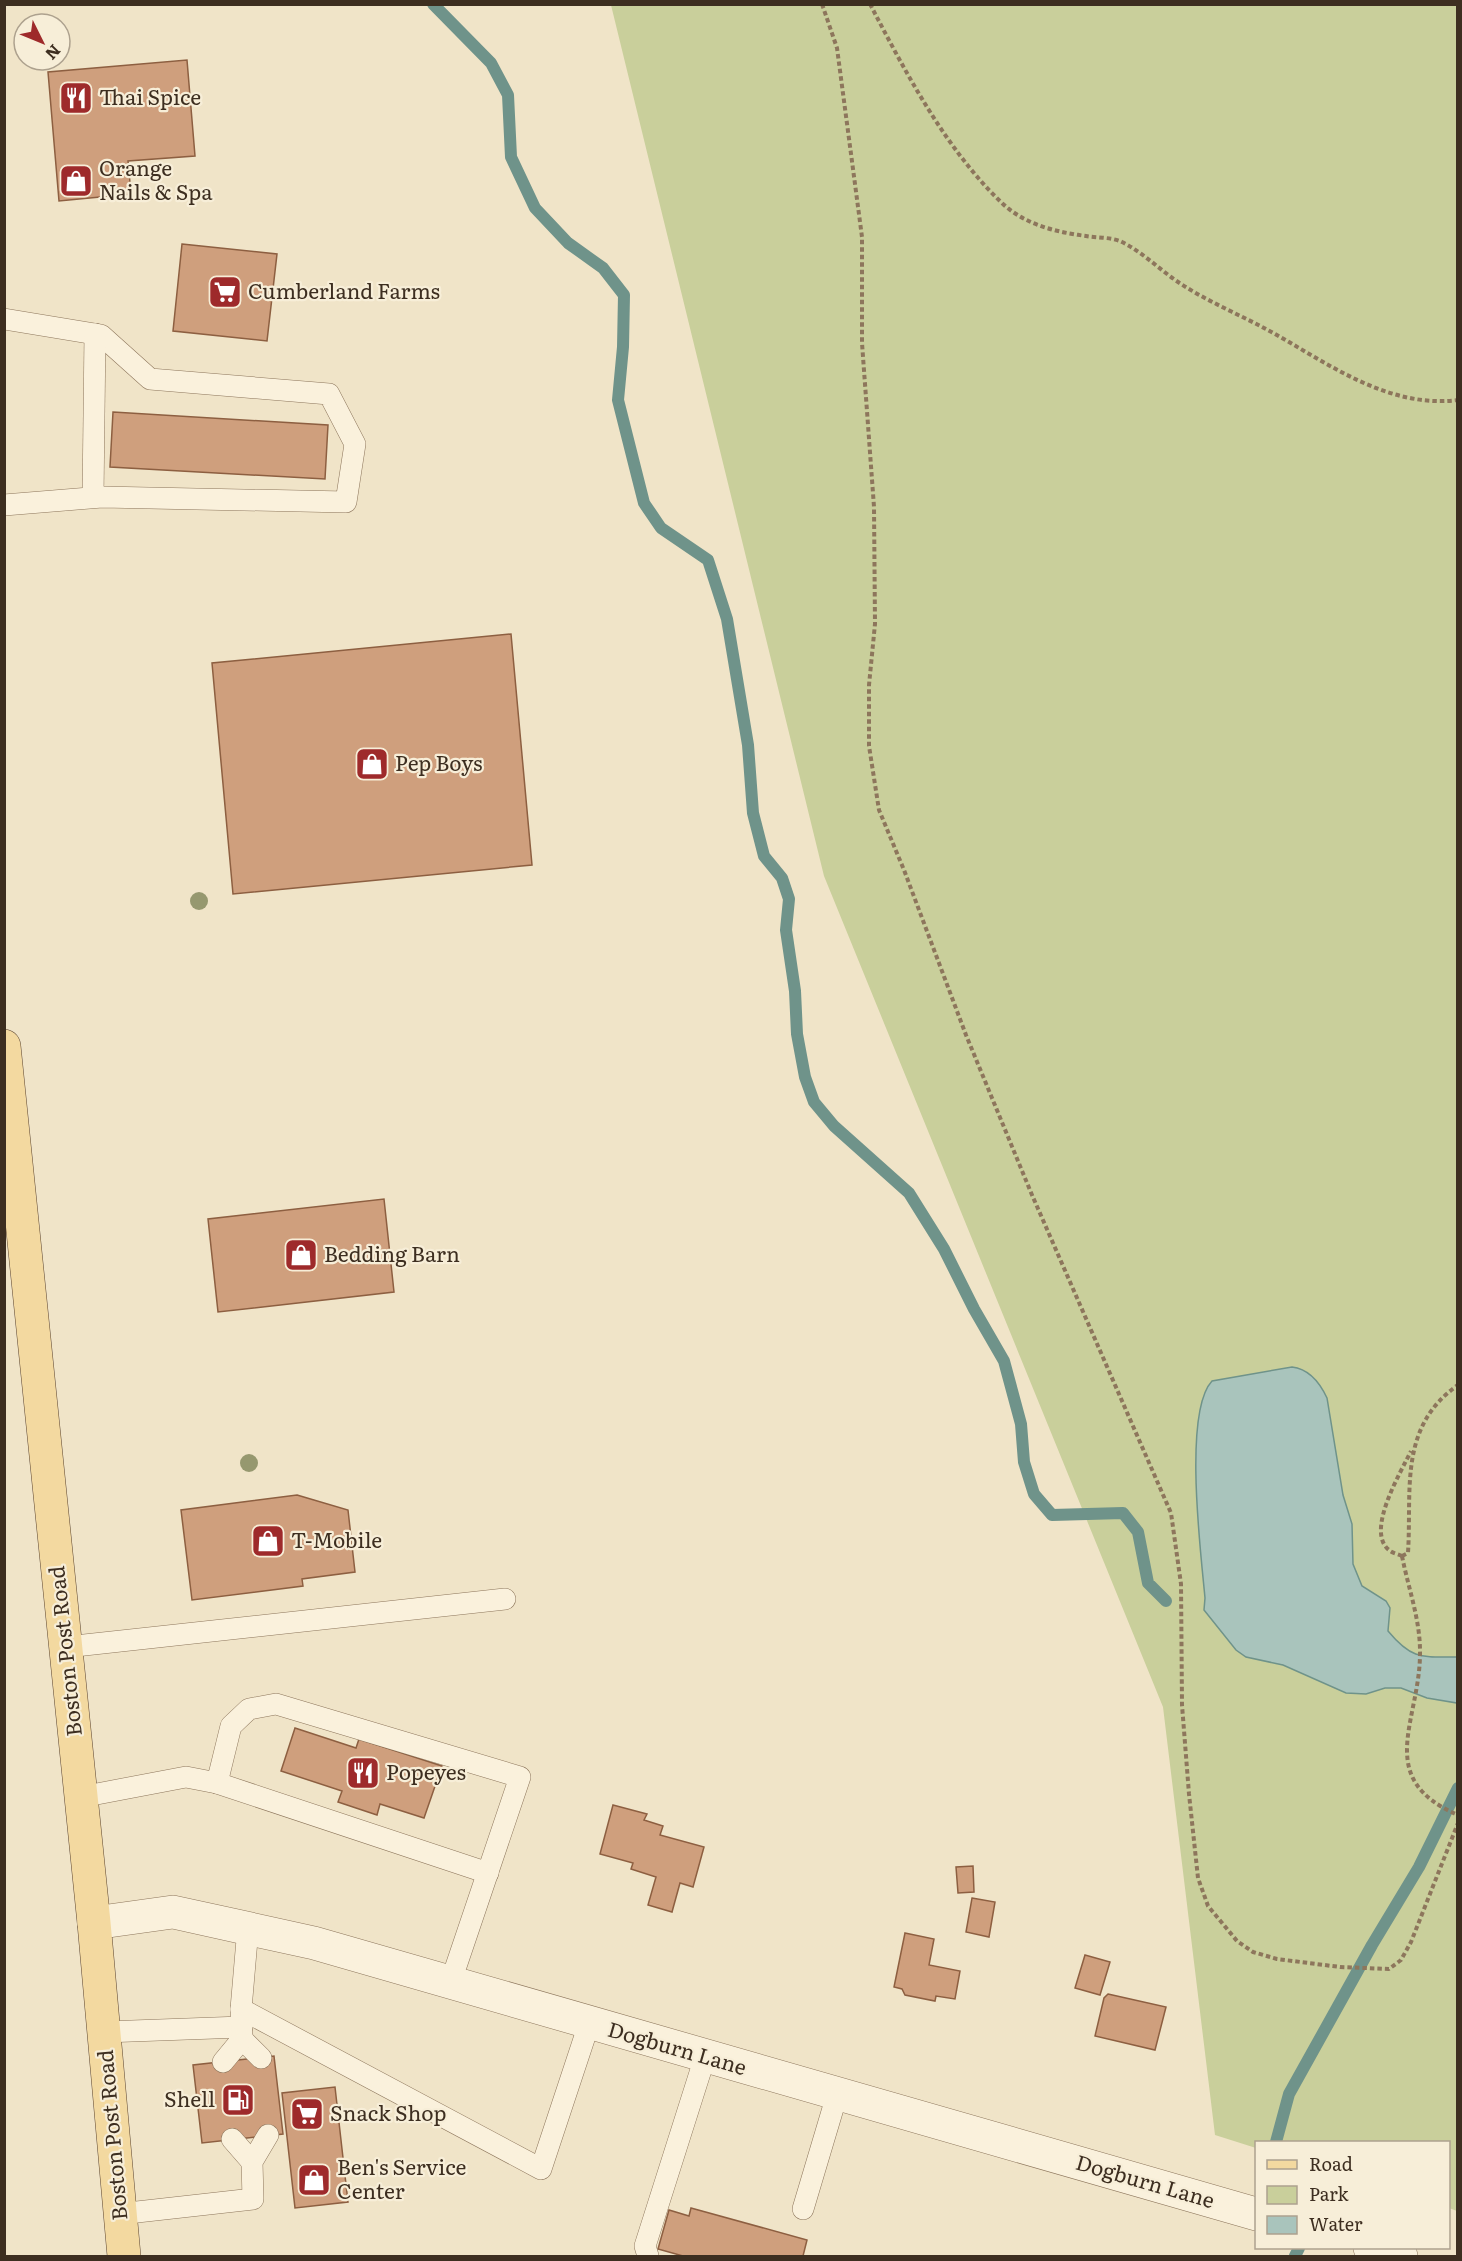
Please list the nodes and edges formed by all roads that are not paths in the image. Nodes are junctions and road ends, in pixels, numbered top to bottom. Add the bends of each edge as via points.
1 (4, 319) edge
2 (95, 334) junction
3 (93, 497) junction
4 (4, 505) edge
5 (4, 1046) edge
6 (9, 1134) edge
7 (505, 1599) dead end
8 (66, 1647) junction
9 (217, 1783) junction
10 (81, 1797) junction
11 (488, 1873) junction
12 (94, 1923) junction
13 (248, 1928) junction
14 (450, 1984) junction
15 (589, 2024) junction
16 (242, 2025) junction
17 (104, 2032) junction
18 (705, 2057) junction
19 (261, 2058) dead end
20 (223, 2062) dead end
21 (837, 2095) junction
22 (268, 2135) dead end
23 (232, 2139) dead end
24 (252, 2162) junction
25 (803, 2209) dead end
26 (1255, 2213) edge
27 (119, 2214) junction
28 (1377, 2249) edge
29 (124, 2256) edge
30 (648, 2256) edge
31 (1401, 2256) edge

1 - 2 lane
2 - 3 lane
2 - 3 lane via 101,335 150,379 329,394 355,444 346,502
3 - 4 lane
5 - 6 main road, Boston Post Road
6 - 8 main road, Boston Post Road
7 - 8 lane
8 - 10 main road, Boston Post Road
9 - 10 lane via 186,1777
9 - 11 lane
9 - 11 lane via 231,1726 249,1709 276,1704 520,1777
10 - 12 main road, Boston Post Road
11 - 14 lane
12 - 13 street, Dogburn Lane via 173,1912
12 - 17 main road, Boston Post Road
13 - 14 street, Dogburn Lane via 314,1943
13 - 16 lane
14 - 15 street, Dogburn Lane
15 - 16 lane via 541,2169
15 - 18 street, Dogburn Lane
16 - 17 lane
16 - 19 lane
16 - 20 lane
17 - 27 main road, Boston Post Road
18 - 21 street, Dogburn Lane
18 - 30 lane via 645,2246
21 - 25 lane
21 - 26 street, Dogburn Lane
22 - 24 lane
23 - 24 lane
24 - 27 lane via 253,2199
27 - 29 main road, Boston Post Road
28 - 31 street

